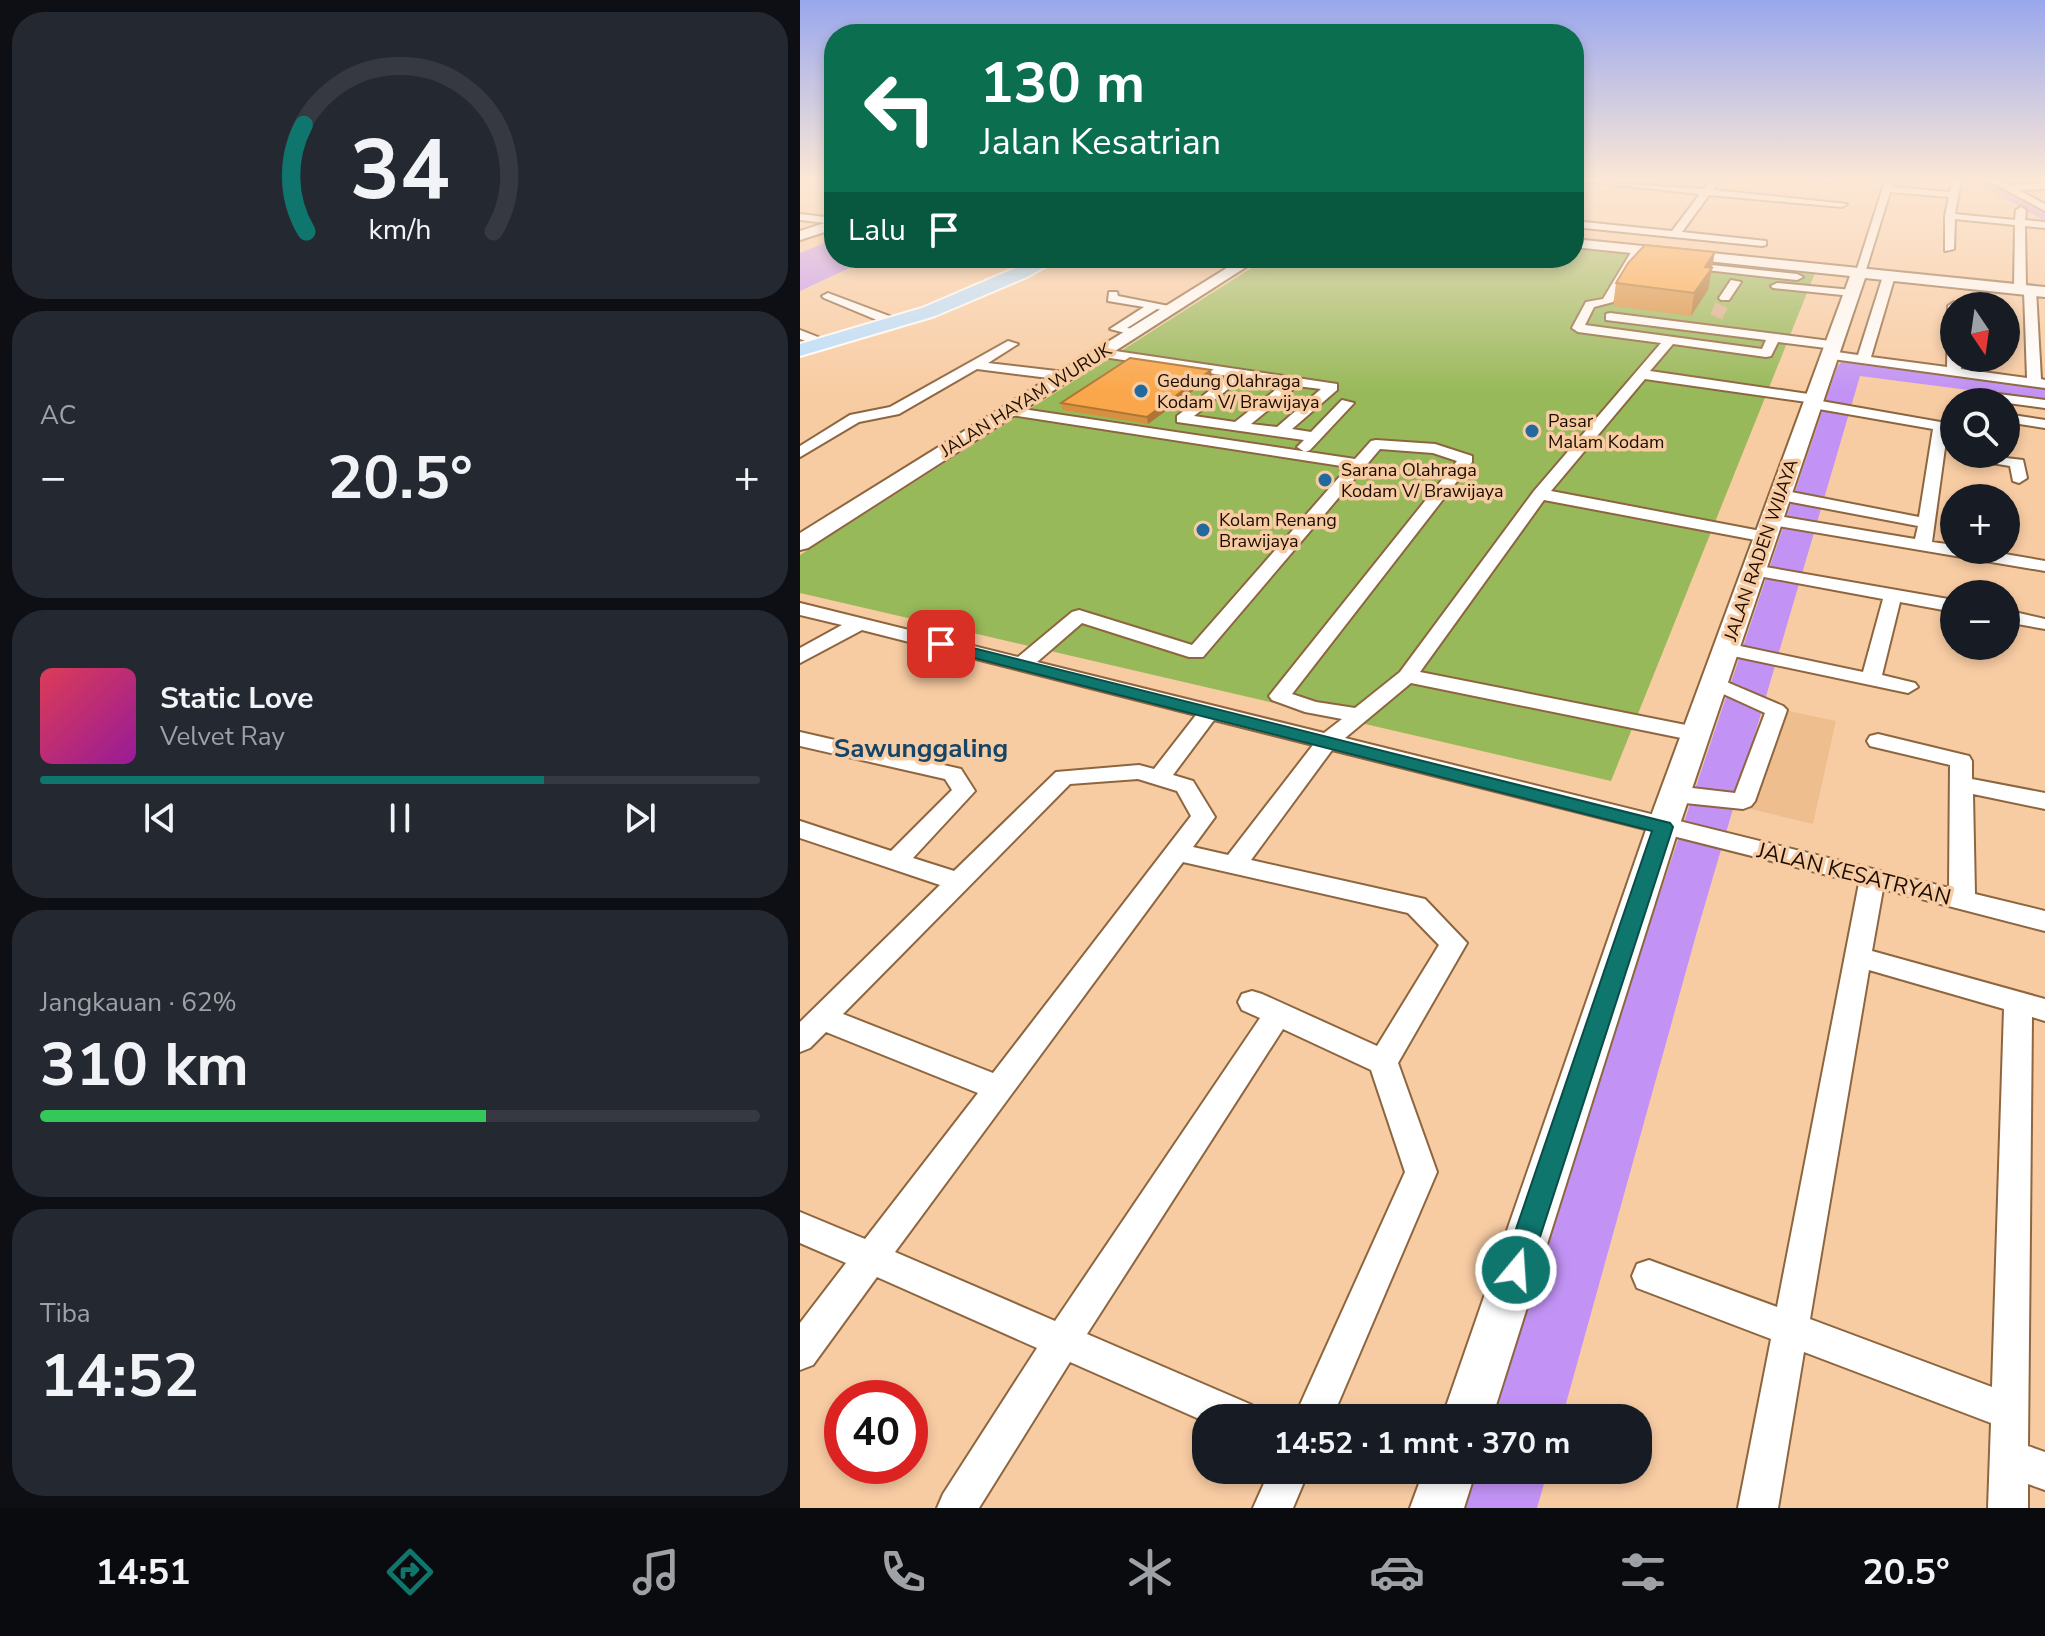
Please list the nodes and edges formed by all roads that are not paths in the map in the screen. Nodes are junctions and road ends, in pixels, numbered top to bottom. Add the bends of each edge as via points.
1 (1630, 251) edge
2 (1866, 251) edge
3 (2025, 251) edge
4 (1641, 253) junction
5 (1726, 264) junction
6 (1021, 268) edge
7 (1028, 268) edge
8 (1235, 268) edge
9 (1889, 276) junction
10 (1797, 277) dead end
11 (1002, 279) junction
12 (1735, 282) junction
13 (1856, 283) junction
14 (1954, 283) junction
15 (2032, 290) edge
16 (1954, 292) edge
17 (1113, 294) dead end
18 (828, 296) dead end
19 (1725, 298) tunnel mouth
20 (1164, 307) junction
21 (1585, 314) junction
22 (888, 320) junction
23 (1712, 325) junction
24 (1774, 337) junction
25 (1670, 340) junction
26 (804, 342) edge
27 (1012, 344) dead end
28 (1696, 344) junction
29 (1832, 350) junction
30 (1102, 353) junction
31 (1863, 360) junction
32 (973, 365) junction
33 (1940, 370) edge
34 (1954, 372) edge
35 (1239, 373) junction
36 (1640, 374) junction
37 (1065, 376) junction
38 (1295, 381) junction
39 (2040, 384) edge
40 (1992, 388) edge
41 (2011, 388) edge
42 (2020, 397) edge
43 (1347, 403) dead end
44 (1816, 403) junction
45 (2045, 404) edge
46 (1009, 411) junction
47 (2020, 420) edge
48 (2045, 424) edge
49 (1238, 427) junction
50 (830, 433) junction
51 (1279, 433) junction
52 (1315, 437) junction
53 (800, 441) edge
54 (1937, 450) junction
55 (1940, 451) edge
56 (800, 452) edge
57 (1299, 454) junction
58 (1357, 464) junction
59 (2018, 468) edge
60 (2019, 478) dead end
61 (1540, 494) junction
62 (1789, 497) junction
63 (1926, 523) junction
64 (1776, 527) junction
65 (800, 543) edge
66 (1923, 546) junction
67 (2045, 566) edge
68 (1766, 572) junction
69 (1893, 595) junction
70 (1940, 603) edge
71 (800, 609) edge
72 (2020, 619) edge
73 (861, 624) junction
74 (2044, 624) edge
75 (1726, 649) junction
76 (800, 657) edge
77 (1021, 665) junction
78 (1407, 676) junction
79 (1871, 679) junction
80 (1722, 686) junction
81 (1908, 687) dead end
82 (1209, 712) junction
83 (1358, 715) junction
84 (1696, 734) junction
85 (800, 739) edge
86 (1878, 741) dead end
87 (1327, 742) junction
88 (1159, 778) junction
89 (1961, 784) junction
90 (2045, 801) edge
91 (1678, 819) junction
92 (800, 829) edge
93 (1177, 852) junction
94 (895, 861) junction
95 (1234, 865) junction
96 (1872, 879) junction
97 (958, 882) junction
98 (1962, 901) junction
99 (2045, 921) edge
100 (1858, 957) junction
101 (2031, 1006) edge
102 (822, 1018) junction
103 (800, 1040) edge
104 (1383, 1062) junction
105 (999, 1088) junction
106 (800, 1227) edge
107 (872, 1256) junction
108 (1649, 1276) dead end
109 (1791, 1329) junction
110 (1063, 1340) junction
111 (800, 1352) edge
112 (1207, 1404) edge
113 (1319, 1404) edge
114 (1472, 1404) edge
115 (2010, 1412) junction
116 (2009, 1458) junction
117 (2045, 1471) edge
118 (1284, 1484) edge
119 (1445, 1484) edge
120 (957, 1508) edge
121 (1273, 1508) edge
122 (1437, 1508) edge
123 (1758, 1508) edge
124 (2008, 1508) edge

1 - 4 street
2 - 13 street
3 - 15 street
4 - 5 street
4 - 5 street
4 - 21 street via 1607,302 1590,304
5 - 10 street
5 - 12 street via 1720,281
5 - 13 street
6 - 11 main road
7 - 11 main road
8 - 20 street, JALAN HAYAM WURUK
9 - 13 street
9 - 14 street
9 - 31 street
11 - 22 main road
11 - 26 main road via 953,305 894,326
12 - 13 street
12 - 19 street
13 - 29 street, JALAN RADEN WIJAYA
14 - 15 street
14 - 16 street
15 - 39 street
17 - 20 street via 1112,299
18 - 22 street
20 - 30 street, JALAN HAYAM WURUK
21 - 23 street
21 - 25 street via 1578,328
22 - 26 main road
23 - 24 street
23 - 28 street
24 - 28 street via 1766,353
24 - 29 street
25 - 28 street
25 - 36 street
27 - 32 street
29 - 31 street
29 - 44 street, JALAN RADEN WIJAYA
30 - 35 street
30 - 37 street, JALAN HAYAM WURUK
31 - 33 street
32 - 37 street
32 - 50 street via 894,411 855,418
34 - 40 street
35 - 38 street
35 - 49 street via 1182,419
36 - 44 street
36 - 61 street
37 - 46 street, JALAN HAYAM WURUK
38 - 49 street
38 - 51 street via 1332,387
39 - 41 street
42 - 45 street
43 - 52 street
44 - 54 street via 1941,426
44 - 62 street, JALAN RADEN WIJAYA
46 - 57 street
46 - 65 street, JALAN HAYAM WURUK
47 - 48 street
49 - 51 street
50 - 53 street
50 - 56 street
51 - 52 street
52 - 57 street
54 - 55 street
54 - 63 street
57 - 58 street
58 - 77 street via 1196,653 1079,616
58 - 83 street via 1376,444 1435,449 1467,459 1279,696
59 - 60 street
61 - 64 street
61 - 78 street
62 - 63 street
62 - 64 street, JALAN RADEN WIJAYA
63 - 66 street
64 - 66 street via 1826,529
64 - 68 street, JALAN RADEN WIJAYA
66 - 67 street
68 - 69 street
68 - 75 street, JALAN RADEN WIJAYA
69 - 70 street
69 - 79 street
71 - 73 street
72 - 74 street
73 - 76 street
73 - 77 street
75 - 79 street
75 - 80 street, JALAN RADEN WIJAYA
77 - 82 street
78 - 83 street
78 - 84 street
79 - 81 street
80 - 84 street, JALAN RADEN WIJAYA
80 - 91 street via 1776,710 1743,801 1715,798
82 - 87 street
82 - 88 street
83 - 87 street
84 - 91 street, JALAN RADEN WIJAYA
85 - 94 street via 953,774 964,791
86 - 89 street via 1961,761
87 - 91 street
87 - 95 street
88 - 93 street via 1185,786 1203,817
88 - 97 street via 1139,772 1064,777
89 - 90 street
89 - 98 street
91 - 96 street, JALAN KESATRYAN via 1735,845
91 - 114 street, JALAN RADEN WIJAYA
92 - 94 street
93 - 95 street
93 - 105 street
94 - 97 street
95 - 104 street via 1416,906 1454,943
96 - 98 street, JALAN KESATRYAN
96 - 100 street
97 - 102 street
98 - 99 street, JALAN KESATRYAN
100 - 101 street
100 - 109 street
101 - 115 street
102 - 103 street
102 - 105 street
104 - 110 street via 1265,1008
104 - 113 street via 1421,1172
105 - 107 street
106 - 107 street
107 - 110 street
107 - 111 street
108 - 109 street
109 - 115 street
109 - 123 street
110 - 112 street
110 - 120 street
115 - 116 street
116 - 117 street
116 - 124 street
118 - 121 street
119 - 122 street

